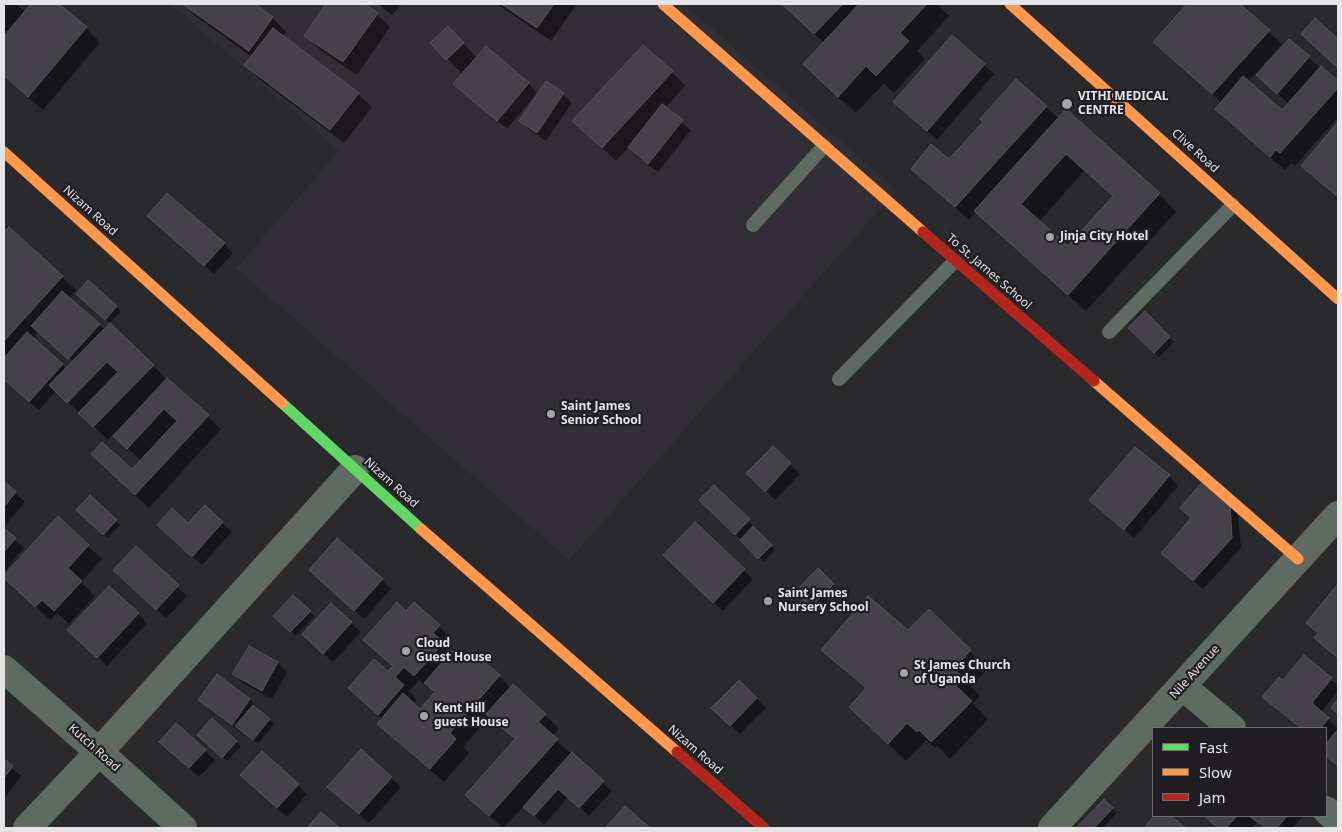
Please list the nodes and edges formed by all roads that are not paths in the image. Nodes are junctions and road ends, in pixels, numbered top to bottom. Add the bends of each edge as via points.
1 (663, 4) edge
2 (1016, 5) edge
3 (824, 146) junction
4 (4, 152) edge
5 (1234, 205) junction
6 (752, 225) dead end
7 (955, 261) junction
8 (1338, 300) edge
9 (1109, 332) dead end
10 (838, 379) dead end
11 (355, 469) junction
12 (1338, 515) edge
13 (1298, 559) junction
14 (4, 669) edge
15 (1182, 686) junction
16 (1231, 727) edge
17 (99, 752) junction
18 (1327, 811) edge
19 (1338, 821) edge
20 (27, 828) edge
21 (183, 828) edge
22 (764, 828) edge
23 (1052, 828) edge

1 - 3 street, To St. James School
2 - 5 street, Clive Road
3 - 6 lane
3 - 7 street, To St. James School
4 - 11 street, Nizam Road
5 - 8 street, Clive Road
5 - 9 lane
7 - 10 lane
7 - 13 street, To St. James School
11 - 17 street
11 - 22 street, Nizam Road
12 - 13 street, Nile Avenue
13 - 15 street, Nile Avenue
14 - 17 street, Kutch Road
15 - 16 street
15 - 23 street, Nile Avenue
17 - 20 street
17 - 21 street, Kutch Road
18 - 19 street

